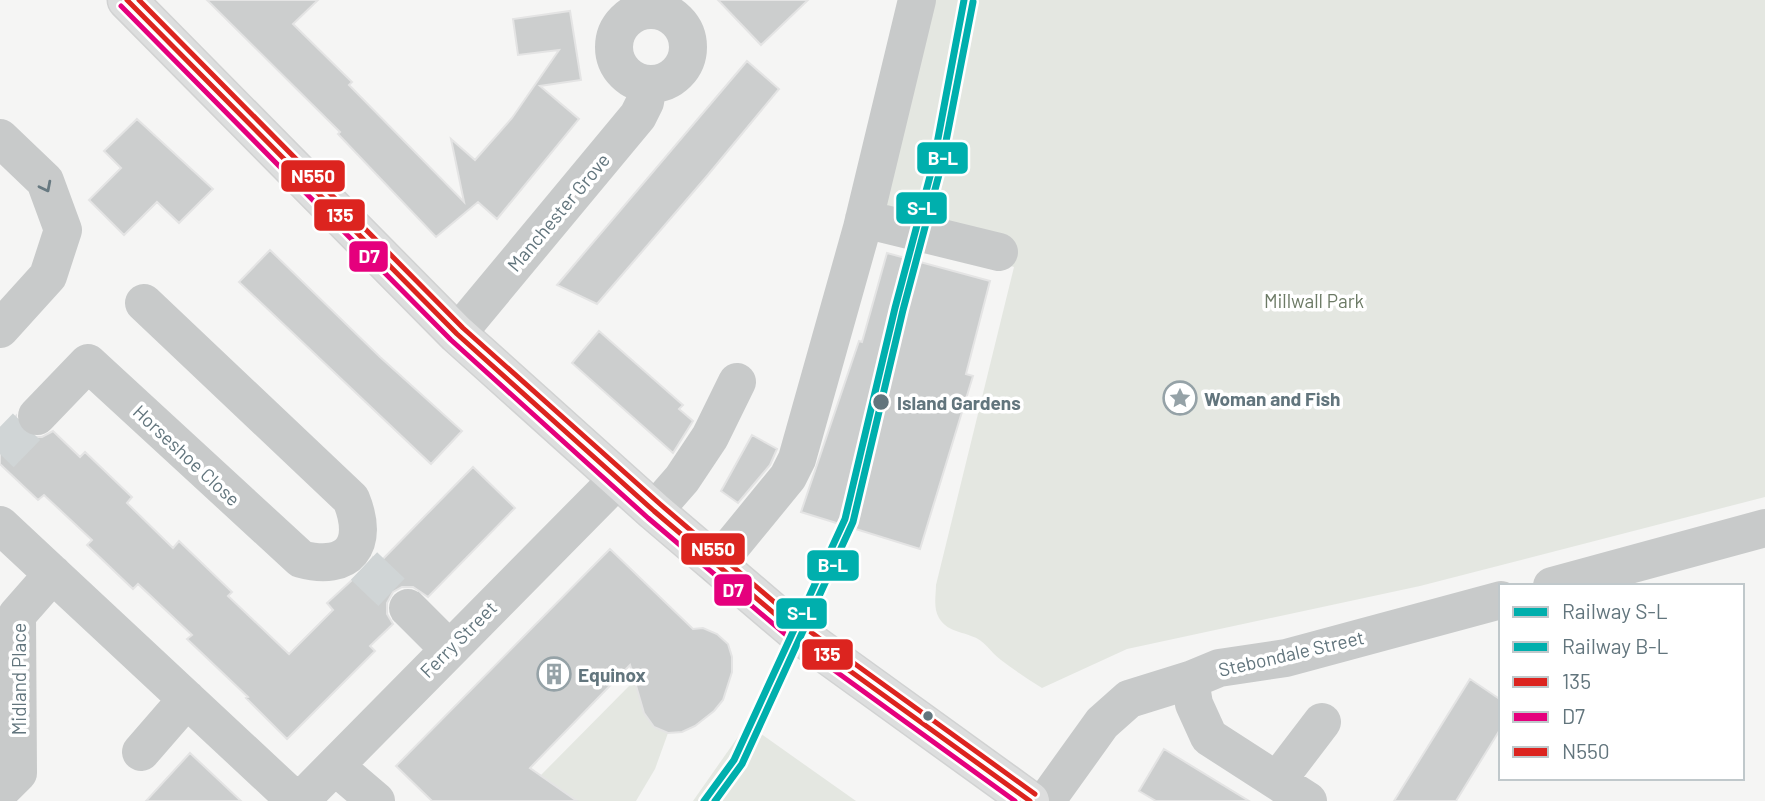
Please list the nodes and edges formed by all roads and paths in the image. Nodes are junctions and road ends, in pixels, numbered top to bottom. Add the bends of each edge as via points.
1 (127, 0) edge
2 (916, 0) edge
3 (631, 7) edge
4 (648, 85) junction
5 (0, 138) edge
6 (864, 219) junction
7 (999, 252) dead end
8 (144, 303) dead end
9 (0, 328) edge
10 (457, 334) junction
11 (737, 382) dead end
12 (37, 416) tunnel mouth
13 (618, 479) junction
14 (654, 511) junction
15 (0, 525) edge
16 (1765, 527) edge
17 (716, 565) junction
18 (52, 574) junction
19 (1559, 584) edge
20 (1499, 601) edge
21 (408, 608) tunnel mouth
22 (448, 648) junction
23 (1190, 680) junction
24 (187, 699) junction
25 (1321, 722) dead end
26 (141, 752) dead end
27 (335, 766) junction
28 (0, 791) edge
29 (1293, 791) edge
30 (298, 801) edge
31 (376, 801) edge
32 (1030, 801) edge
33 (1045, 801) edge

1 - 10 main road
2 - 6 street
3 - 4 street via 614,42 615,54 626,76
3 - 4 street via 671,15 689,47 687,59 672,79
4 - 10 street, Manchester Grove via 638,116
5 -> 9 street via 45,181 63,230 48,276
6 - 7 street
6 - 17 street via 797,459 788,477
8 - 12 street, Horseshoe Close via 351,499 359,518 358,559 320,564 300,559 88,363
10 - 13 main road
11 - 14 street via 710,437
13 - 14 main road
13 - 22 street, Ferry Street
14 - 17 main road
15 - 18 street, Ferry Street
16 - 19 street
17 - 32 main road via 796,632
18 - 24 street, Ferry Street
18 - 28 street, Midland Place via 17,615 18,773
20 - 23 street, Stebondale Street via 1286,658 1219,668
21 - 22 street
22 - 27 street, Ferry Street
23 - 29 street via 1194,704 1209,737
23 - 33 street, Stebondale Street via 1129,699 1111,712
24 - 26 street
24 - 30 street, Ferry Street
25 - 29 street
27 - 30 street, Ferry Street
27 - 31 street

